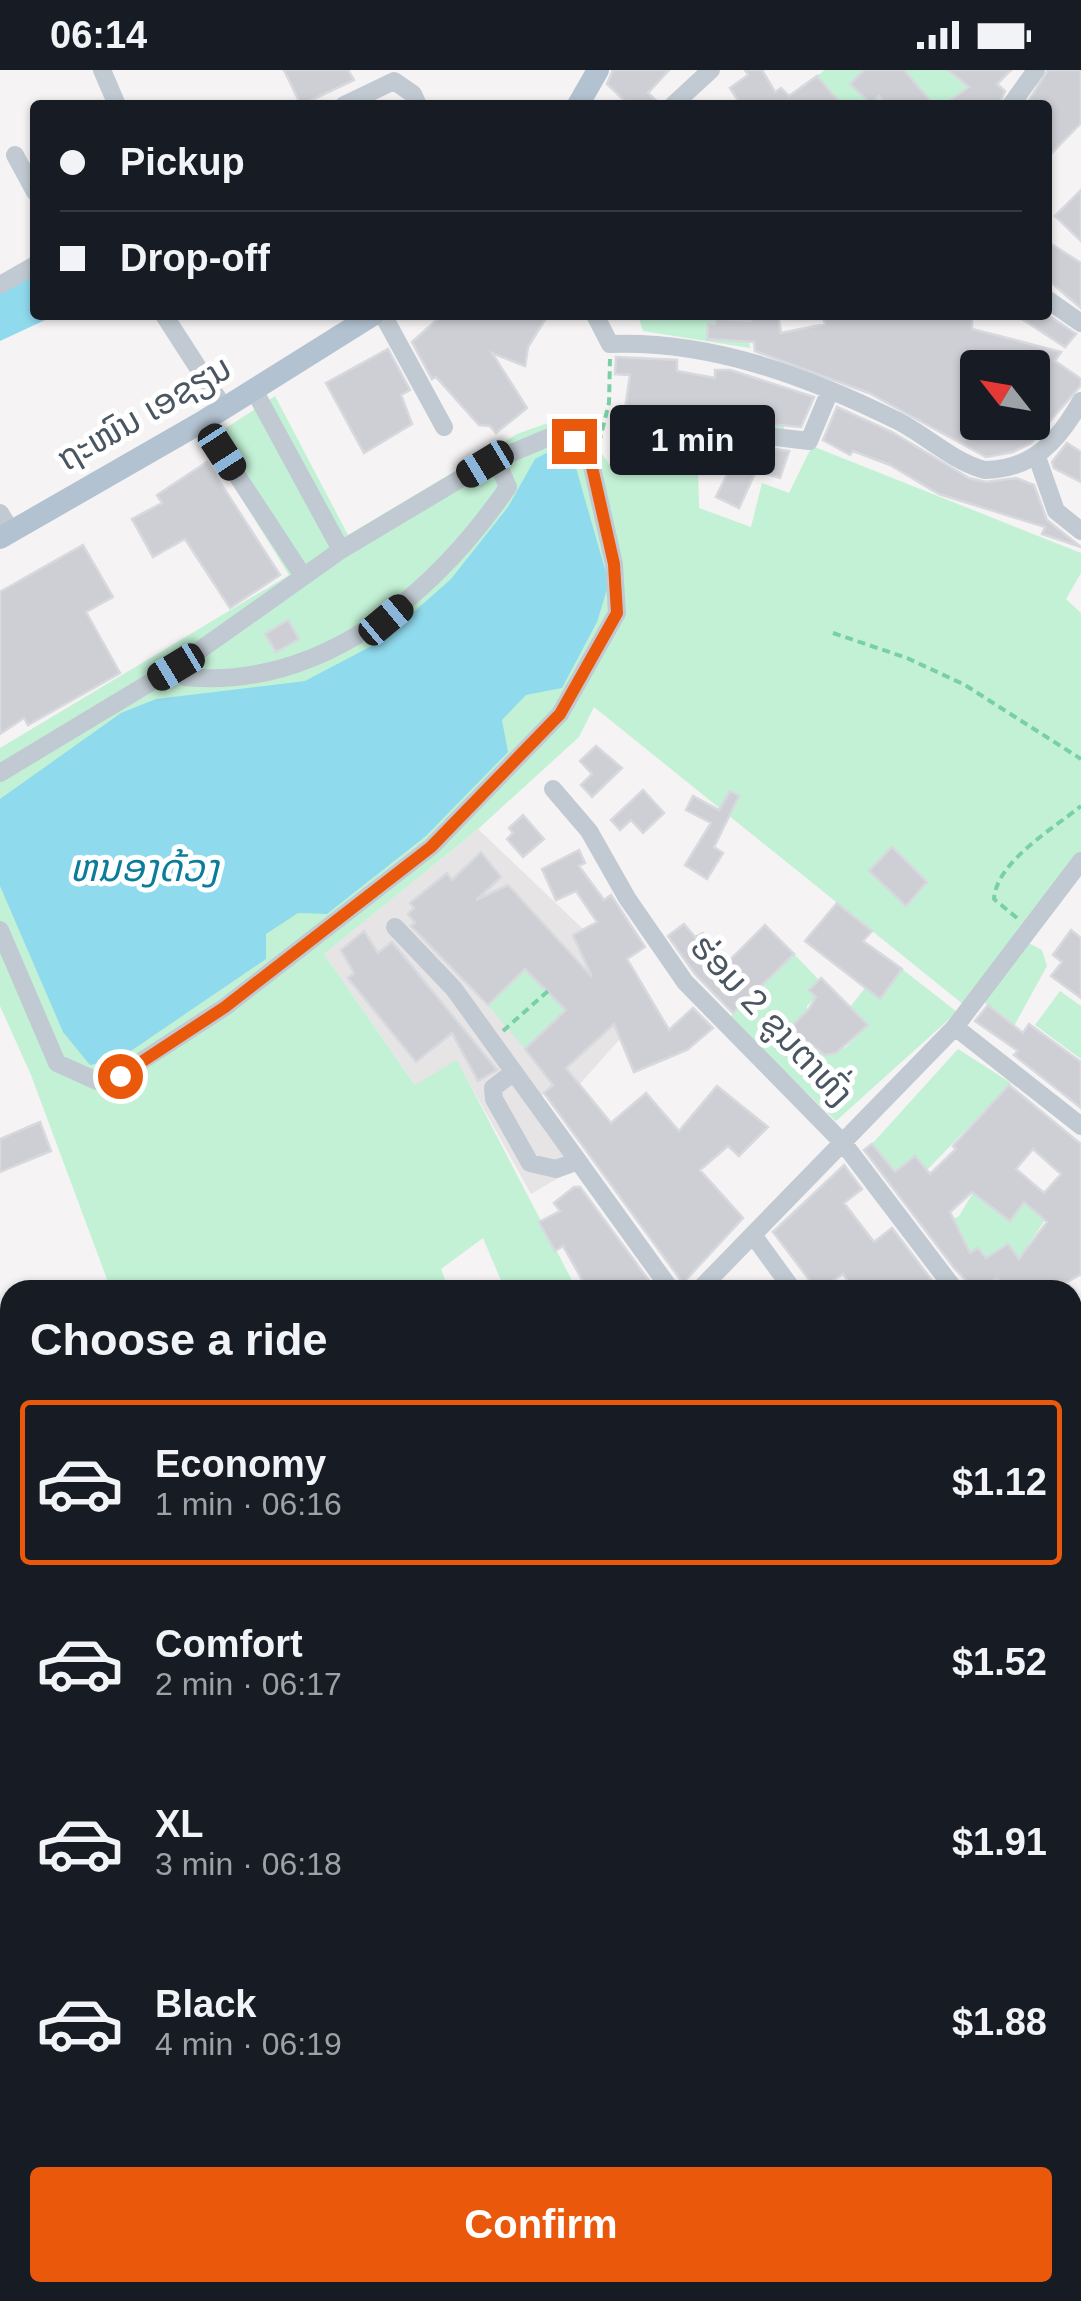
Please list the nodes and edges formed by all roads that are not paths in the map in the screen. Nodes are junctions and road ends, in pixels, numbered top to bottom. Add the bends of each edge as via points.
1 (102, 70) edge
2 (598, 70) edge
3 (711, 70) edge
4 (1036, 70) edge
5 (403, 76) edge
6 (115, 100) edge
7 (353, 100) edge
8 (416, 100) edge
9 (583, 100) edge
10 (678, 100) edge
11 (1015, 100) edge
12 (15, 155) dead end
13 (30, 183) edge
14 (30, 268) edge
15 (0, 285) edge
16 (1052, 303) edge
17 (167, 320) edge
18 (365, 320) edge
19 (386, 320) edge
20 (598, 320) edge
21 (1081, 323) edge
22 (254, 390) junction
23 (830, 393) junction
24 (1081, 402) edge
25 (224, 408) junction
26 (202, 422) junction
27 (444, 426) dead end
28 (749, 434) dead end
29 (1037, 457) junction
30 (485, 464) junction
31 (4, 527) edge
32 (1081, 531) edge
33 (341, 550) junction
34 (303, 576) junction
35 (176, 667) junction
36 (0, 773) edge
37 (552, 789) dead end
38 (1081, 862) edge
39 (395, 927) dead end
40 (0, 930) edge
41 (955, 1026) junction
42 (514, 1072) junction
43 (1081, 1126) edge
44 (844, 1144) junction
45 (578, 1161) junction
46 (753, 1235) junction
47 (664, 1280) edge
48 (709, 1280) edge
49 (786, 1280) edge
50 (947, 1280) edge

1 - 6 street
2 - 9 main road
3 - 10 street
4 - 11 street
5 - 7 street
5 - 8 street
12 - 13 street
14 - 15 street
16 - 21 street
17 - 25 street
18 - 22 main road, ຖະໜົນ ເອຊຽນ
19 - 27 street
20 - 23 street via 610,344 727,356 774,367
22 - 25 main road, ຖະໜົນ ເອຊຽນ
22 - 33 street
23 - 28 street via 810,441
23 - 29 street via 901,423 977,468 997,470
24 - 29 street via 1061,437
25 - 26 main road, ຖະໜົນ ເອຊຽນ
26 - 31 main road, ຖະໜົນ ເອຊຽນ
26 - 34 street
29 - 32 street via 1056,511
30 - 33 street
30 - 35 street via 501,471 508,487 426,586 386,620 325,653 271,670 215,680 185,677
30 - 40 street via 552,436 574,441 592,467 614,564 617,613 560,714 431,847 225,1007 120,1076 97,1082 57,1064
33 - 34 street
34 - 35 street
35 - 36 street
37 - 44 street, ຮ່ອມ 2 ຂູນຕາທົ່ງ via 589,831 685,982
38 - 41 street
39 - 42 street via 454,989
41 - 43 street
41 - 44 street
42 - 45 street
42 - 45 street via 493,1088 494,1099 530,1163 556,1169
44 - 46 street
44 - 50 street, ຮ່ອມ 2 ຂູນຕາທົ່ງ
45 - 47 street
46 - 48 street
46 - 49 street

